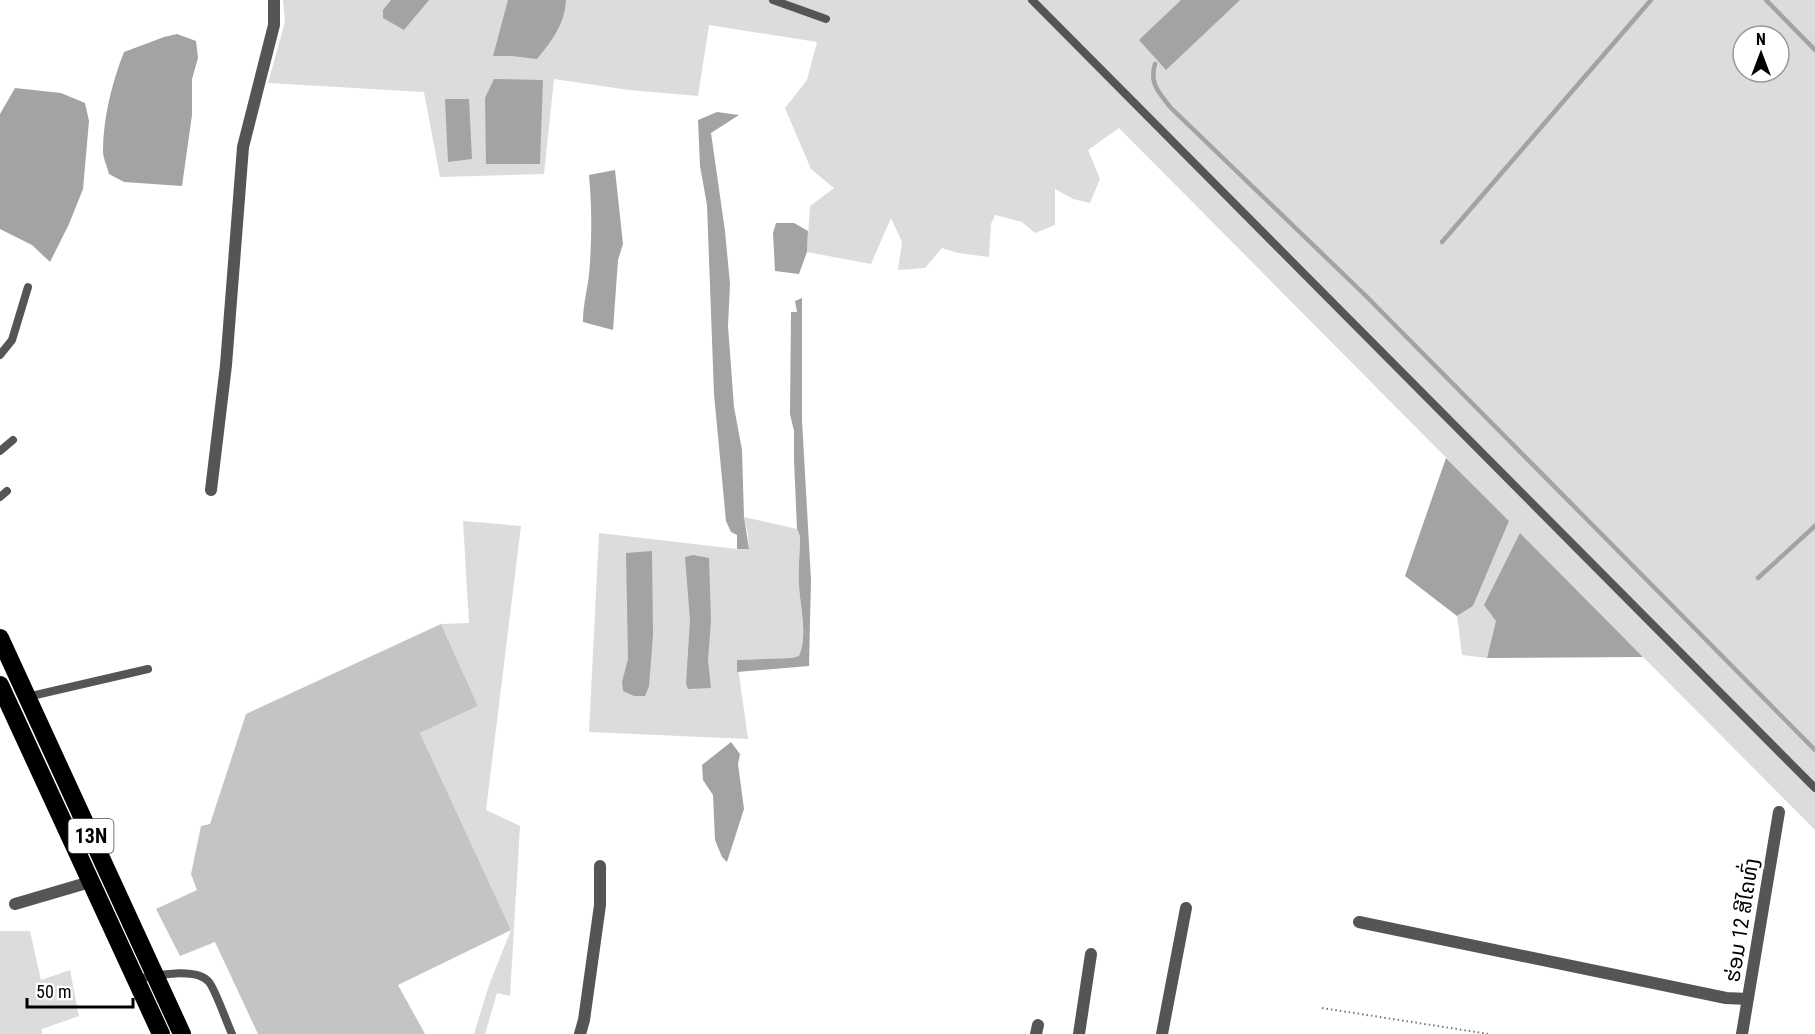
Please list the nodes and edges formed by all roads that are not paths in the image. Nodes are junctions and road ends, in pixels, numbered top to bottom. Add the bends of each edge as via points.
1 (274, 0) edge
2 (773, 0) edge
3 (1032, 0) edge
4 (826, 19) dead end
5 (28, 287) dead end
6 (0, 355) edge
7 (13, 440) dead end
8 (0, 451) edge
9 (212, 490) dead end
10 (0, 638) edge
11 (148, 669) dead end
12 (0, 685) edge
13 (27, 697) junction
14 (1815, 788) edge
15 (1779, 812) dead end
16 (600, 866) dead end
17 (90, 882) junction
18 (15, 904) dead end
19 (1186, 908) dead end
20 (1359, 922) dead end
21 (1091, 954) dead end
22 (156, 976) junction
23 (136, 979) junction
24 (1748, 999) junction
25 (161, 1034) edge
26 (182, 1034) edge
27 (232, 1034) edge
28 (580, 1034) edge
29 (1079, 1034) edge
30 (1162, 1034) edge
31 (1742, 1034) edge

1 - 9 street via 274,25 243,147
2 - 4 lane
3 - 14 lane
5 - 6 lane via 12,340
7 - 8 lane
10 - 13 highway, 13N
11 - 13 lane
12 - 17 highway, 13N
13 - 22 highway, 13N
15 - 24 street, ຮ່ອມ 12 ສີໄຄທົ່ງ
16 - 28 street via 600,905
17 - 18 street
17 - 23 highway, 13N
19 - 30 street
20 - 24 street via 1726,998
21 - 29 street
22 - 23 lane
22 - 26 highway, 13N
22 - 27 lane via 176,973 197,975 209,981
23 - 25 highway, 13N
24 - 31 street, ຮ່ອມ 12 ສີໄຄທົ່ງ

